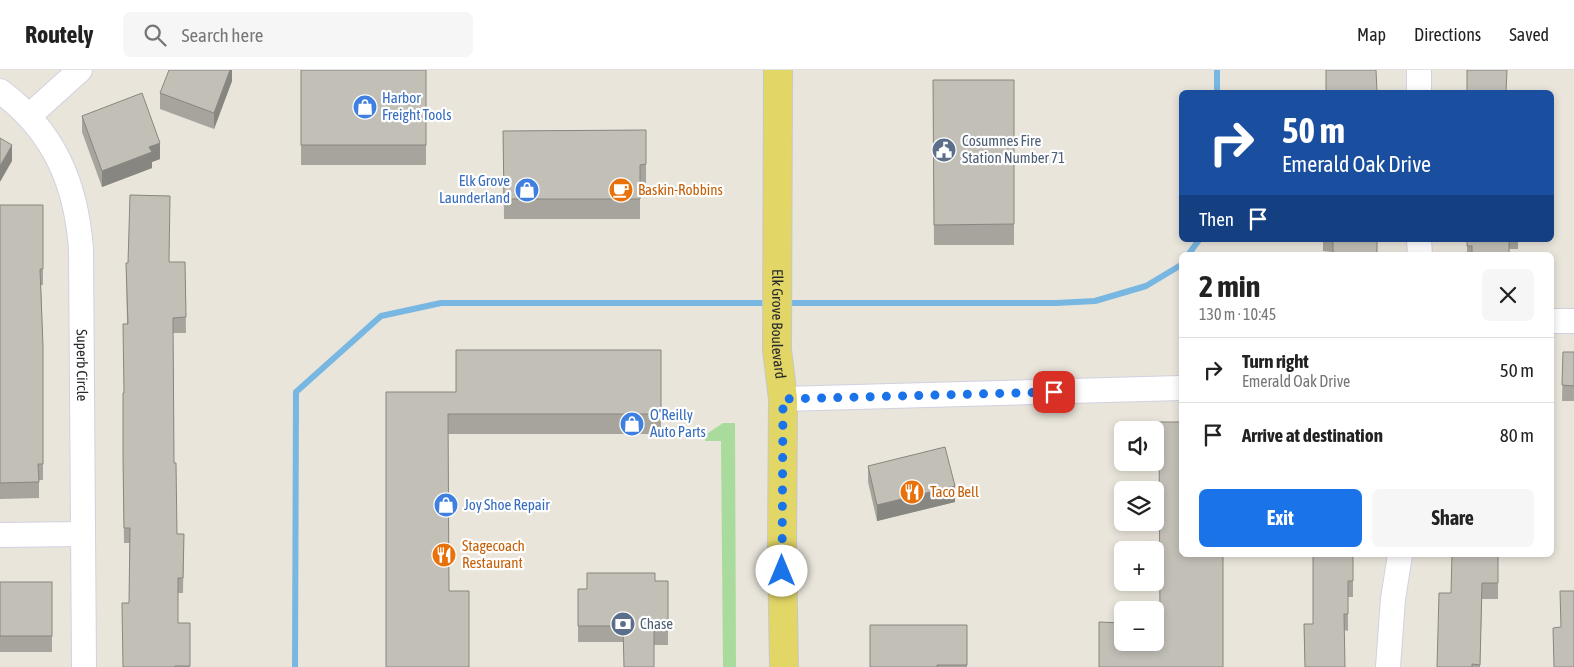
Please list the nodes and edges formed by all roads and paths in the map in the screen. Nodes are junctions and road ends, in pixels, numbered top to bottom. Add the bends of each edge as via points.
1 (80, 70) edge
2 (778, 70) edge
3 (1419, 70) edge
4 (1419, 90) edge
5 (0, 91) edge
6 (29, 116) junction
7 (1554, 321) edge
8 (1574, 321) edge
9 (1179, 388) edge
10 (783, 399) junction
11 (82, 534) junction
12 (0, 535) edge
13 (1400, 557) edge
14 (84, 667) edge
15 (784, 667) edge
16 (1388, 667) edge

1 - 6 street
2 - 10 main road, Elk Grove Boulevard via 778,350
3 - 4 street
5 - 6 street, Superb Circle
6 - 11 street, Superb Circle via 60,163 75,201 79,224
7 - 8 street
9 - 10 street
10 - 15 main road, Elk Grove Boulevard
11 - 12 street
11 - 14 street, Superb Circle
13 - 16 street

